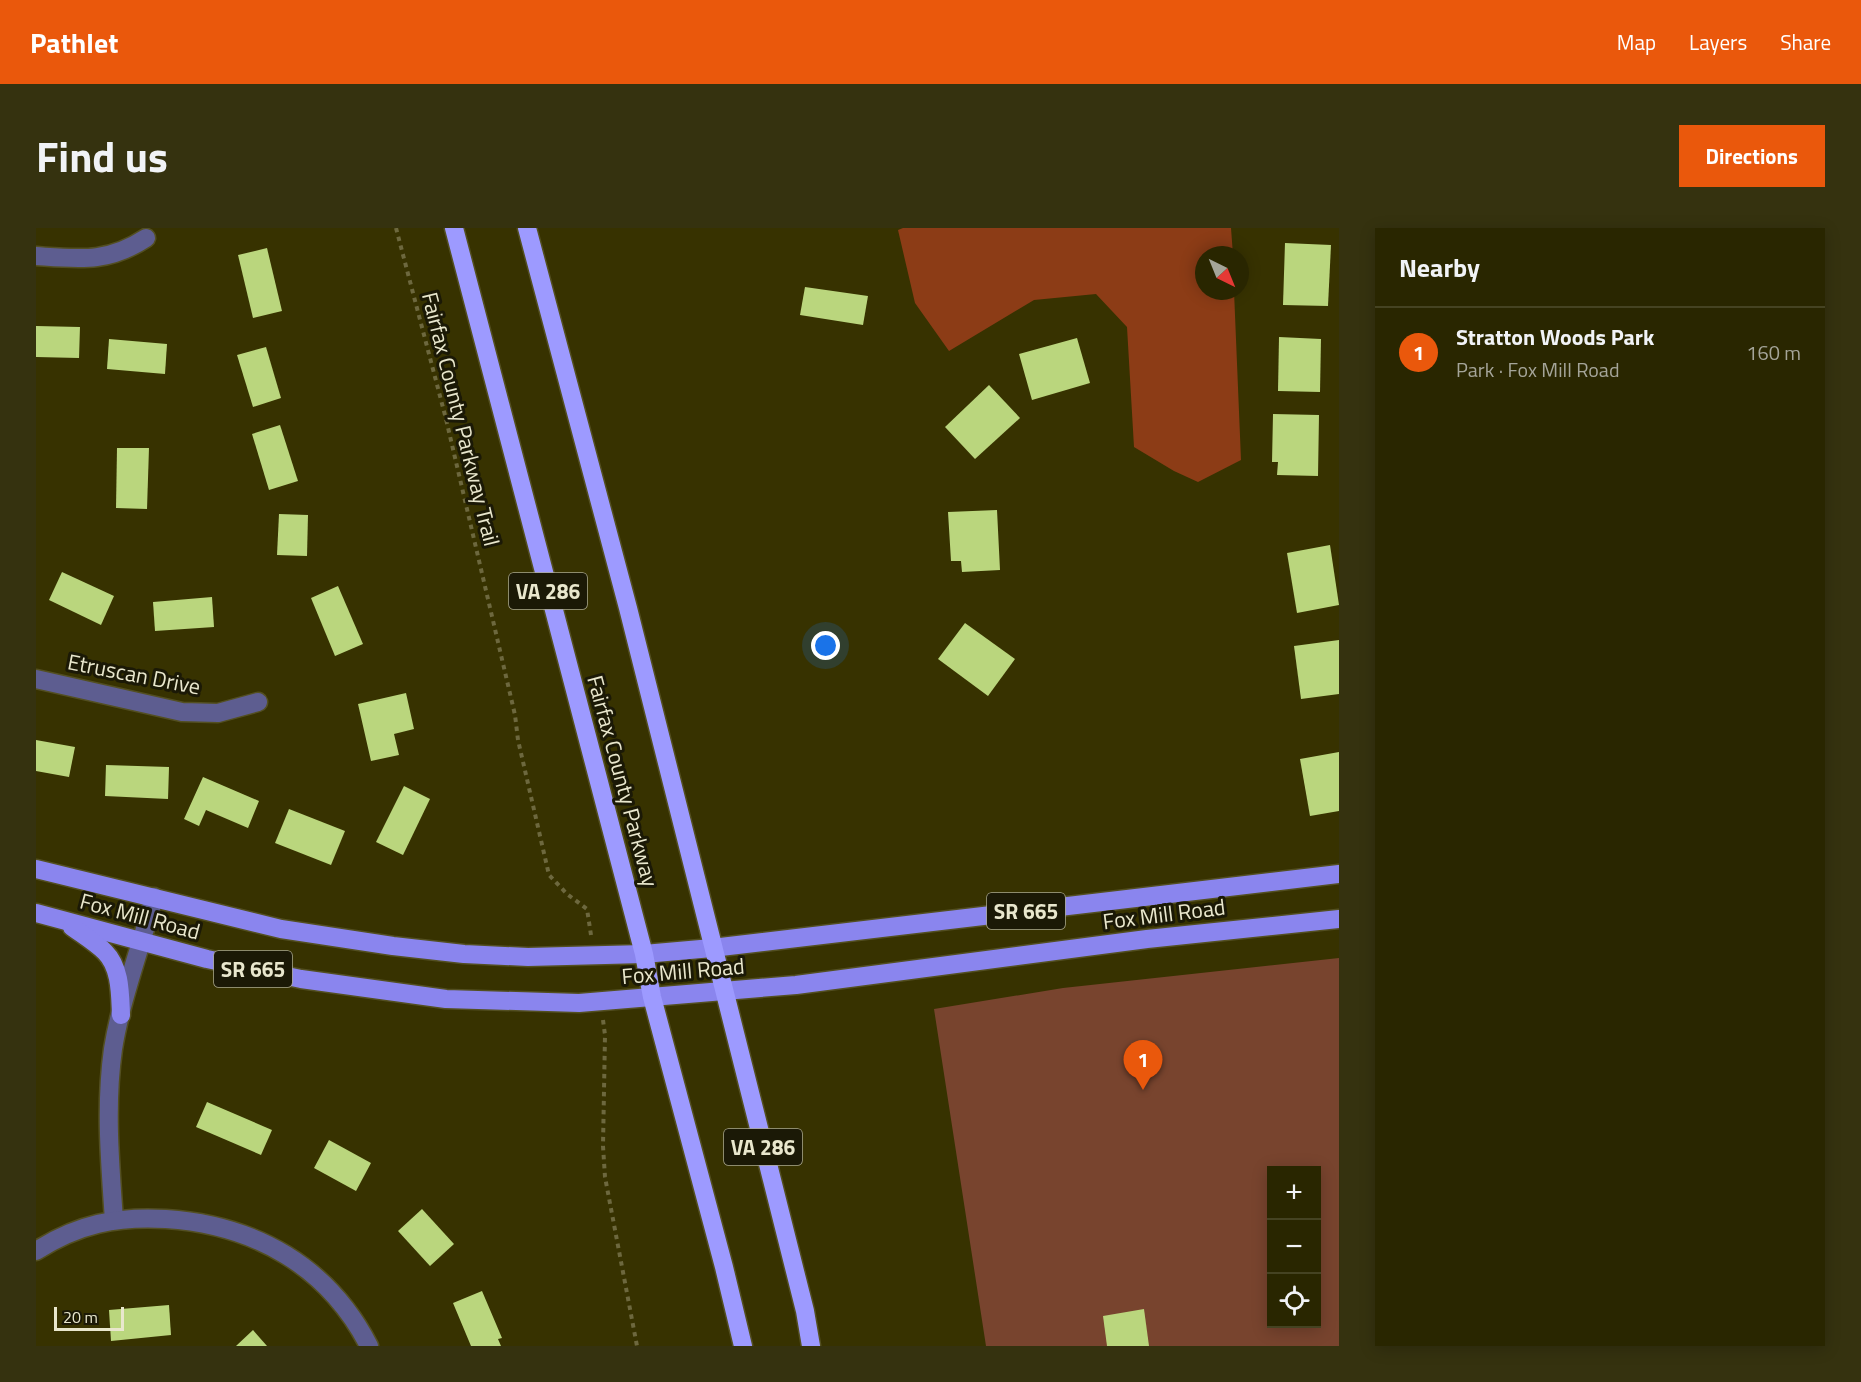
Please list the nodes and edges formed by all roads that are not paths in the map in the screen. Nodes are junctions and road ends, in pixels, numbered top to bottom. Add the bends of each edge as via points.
1 (454, 228) edge
2 (527, 228) edge
3 (146, 238) dead end
4 (36, 256) edge
5 (36, 679) edge
6 (258, 702) dead end
7 (36, 870) edge
8 (1339, 874) edge
9 (154, 897) junction
10 (36, 913) edge
11 (1339, 919) edge
12 (63, 920) junction
13 (142, 942) junction
14 (712, 948) junction
15 (644, 954) junction
16 (723, 992) junction
17 (652, 997) junction
18 (121, 1015) junction
19 (114, 1220) junction
20 (36, 1251) edge
21 (369, 1346) edge
22 (743, 1346) edge
23 (811, 1346) edge

1 - 15 highway, Fairfax County Parkway / VA 286
2 - 14 highway, Fairfax County Parkway / VA 286 via 628,608
3 - 4 street via 110,256 84,260
5 - 6 street, Etruscan Drive via 182,712 218,713
7 - 9 main road, Fox Mill Road / SR 665
8 - 14 main road, Fox Mill Road / SR 665
9 - 13 street
9 - 15 main road, Fox Mill Road / SR 665 via 281,929 393,946 528,957
10 - 12 main road, Fox Mill Road / SR 665
11 - 16 main road, Fox Mill Road / SR 665
12 - 13 main road, Fox Mill Road / SR 665
12 - 18 main road via 110,958 117,974
13 - 17 main road, Fox Mill Road / SR 665 via 301,980 446,999 601,1002
13 - 18 street
14 - 15 main road, Fox Mill Road / SR 665
14 - 16 highway, Fairfax County Parkway / VA 286
15 - 17 highway, Fairfax County Parkway / VA 286
16 - 17 main road, Fox Mill Road / SR 665
16 - 23 highway, Fairfax County Parkway / VA 286
17 - 22 highway, Fairfax County Parkway / VA 286
18 - 19 street via 108,1098
19 - 20 street via 88,1226
19 - 21 street via 195,1221 264,1242 325,1285 353,1318

